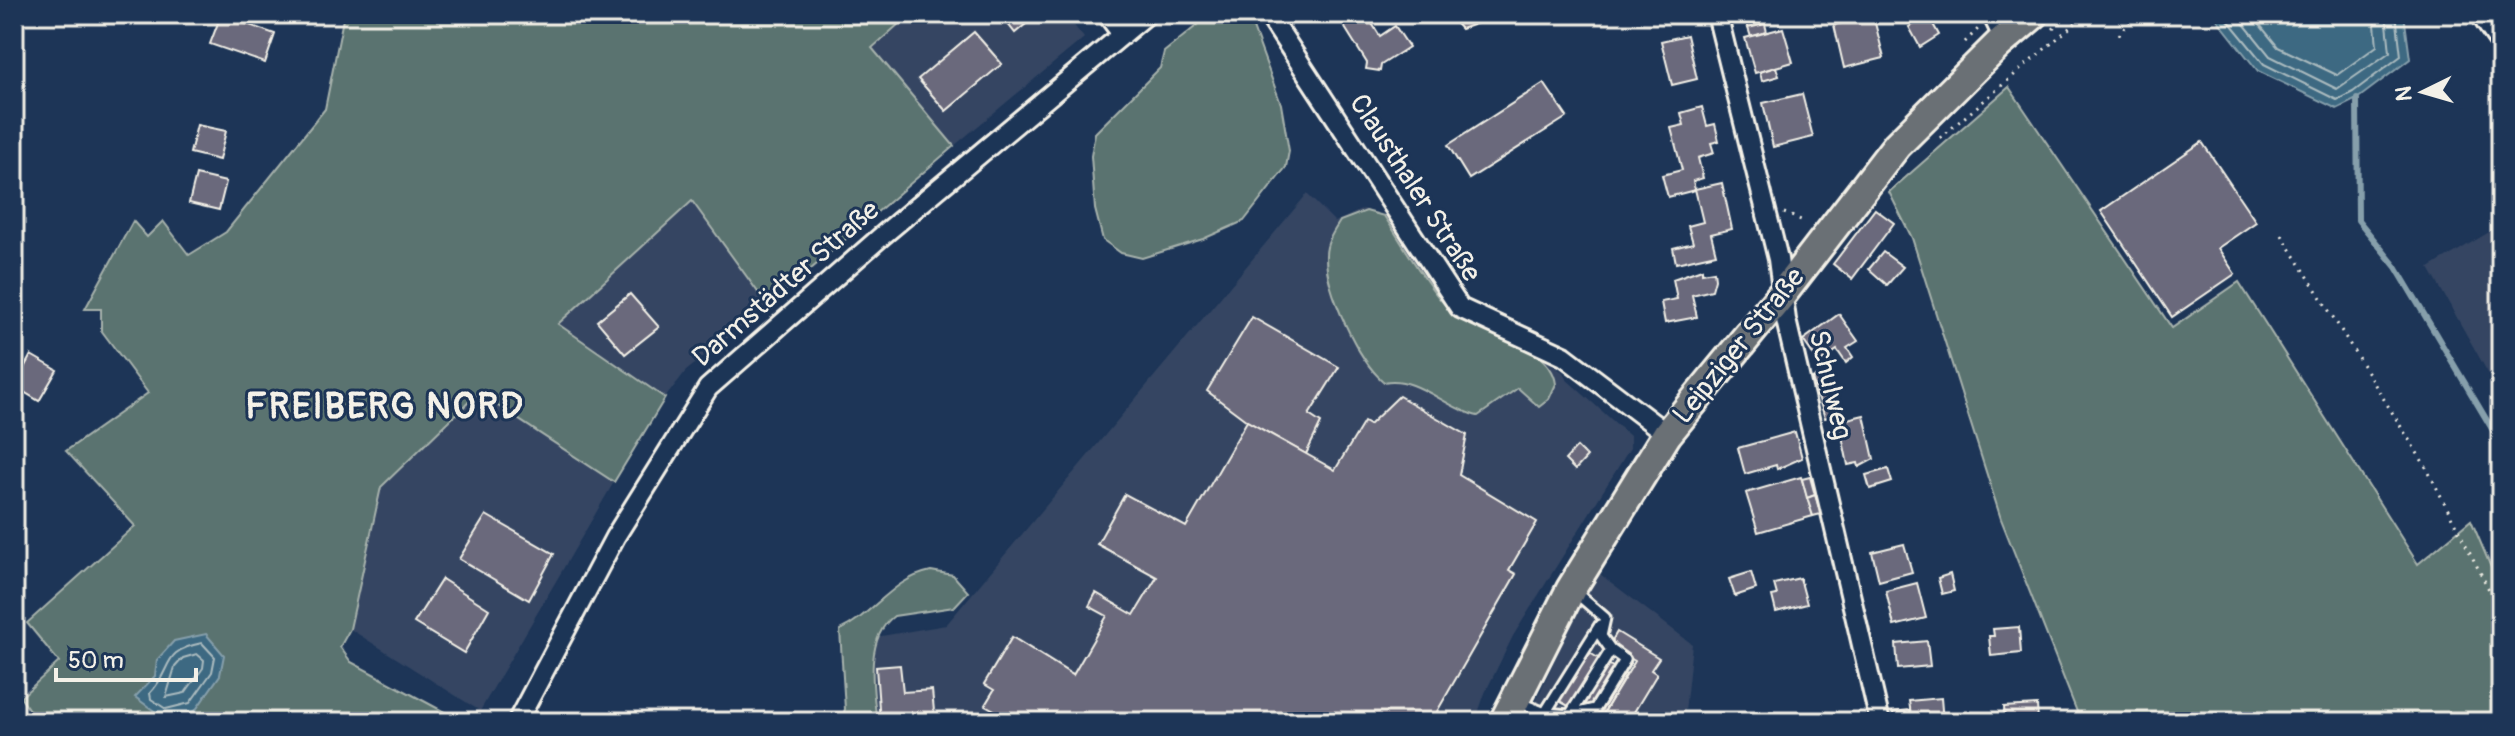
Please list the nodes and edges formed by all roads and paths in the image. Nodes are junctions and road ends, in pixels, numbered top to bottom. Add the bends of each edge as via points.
1 (1107, 14) edge
2 (1147, 14) edge
3 (1268, 14) edge
4 (1717, 14) edge
5 (1987, 14) edge
6 (2034, 14) edge
7 (2086, 14) edge
8 (2130, 14) edge
9 (2480, 14) edge
10 (1122, 34) junction
11 (2119, 35) dead end
12 (2000, 43) junction
13 (2501, 44) edge
14 (1935, 142) dead end
15 (2282, 235) dead end
16 (1783, 293) junction
17 (1667, 434) junction
18 (1571, 589) junction
19 (2501, 613) edge
20 (1605, 618) junction
21 (1611, 650) junction
22 (1508, 711) edge
23 (1545, 713) junction
24 (1570, 715) junction
25 (517, 722) edge
26 (1880, 722) edge

1 - 10 street
2 - 10 street, Darmstädter Straße
3 - 17 street, Clausthaler Straße via 1460,308 1564,356
4 - 16 street, Schulweg
5 - 12 lane
6 - 12 main road, Leipziger Straße
7 - 14 path
8 - 11 path
9 - 13 street
10 - 25 street, Darmstädter Straße via 708,388 615,537
12 - 16 main road, Leipziger Straße via 1897,145
15 - 19 path via 2426,467
16 - 17 main road, Leipziger Straße
16 - 26 street, Schulweg
17 - 18 main road, Leipziger Straße
18 - 20 lane
18 - 22 main road, Leipziger Straße
20 - 21 lane via 1601,636
20 - 23 lane
21 - 24 lane
21 - 24 lane via 1625,660 1595,709
22 - 23 lane
23 - 24 lane

